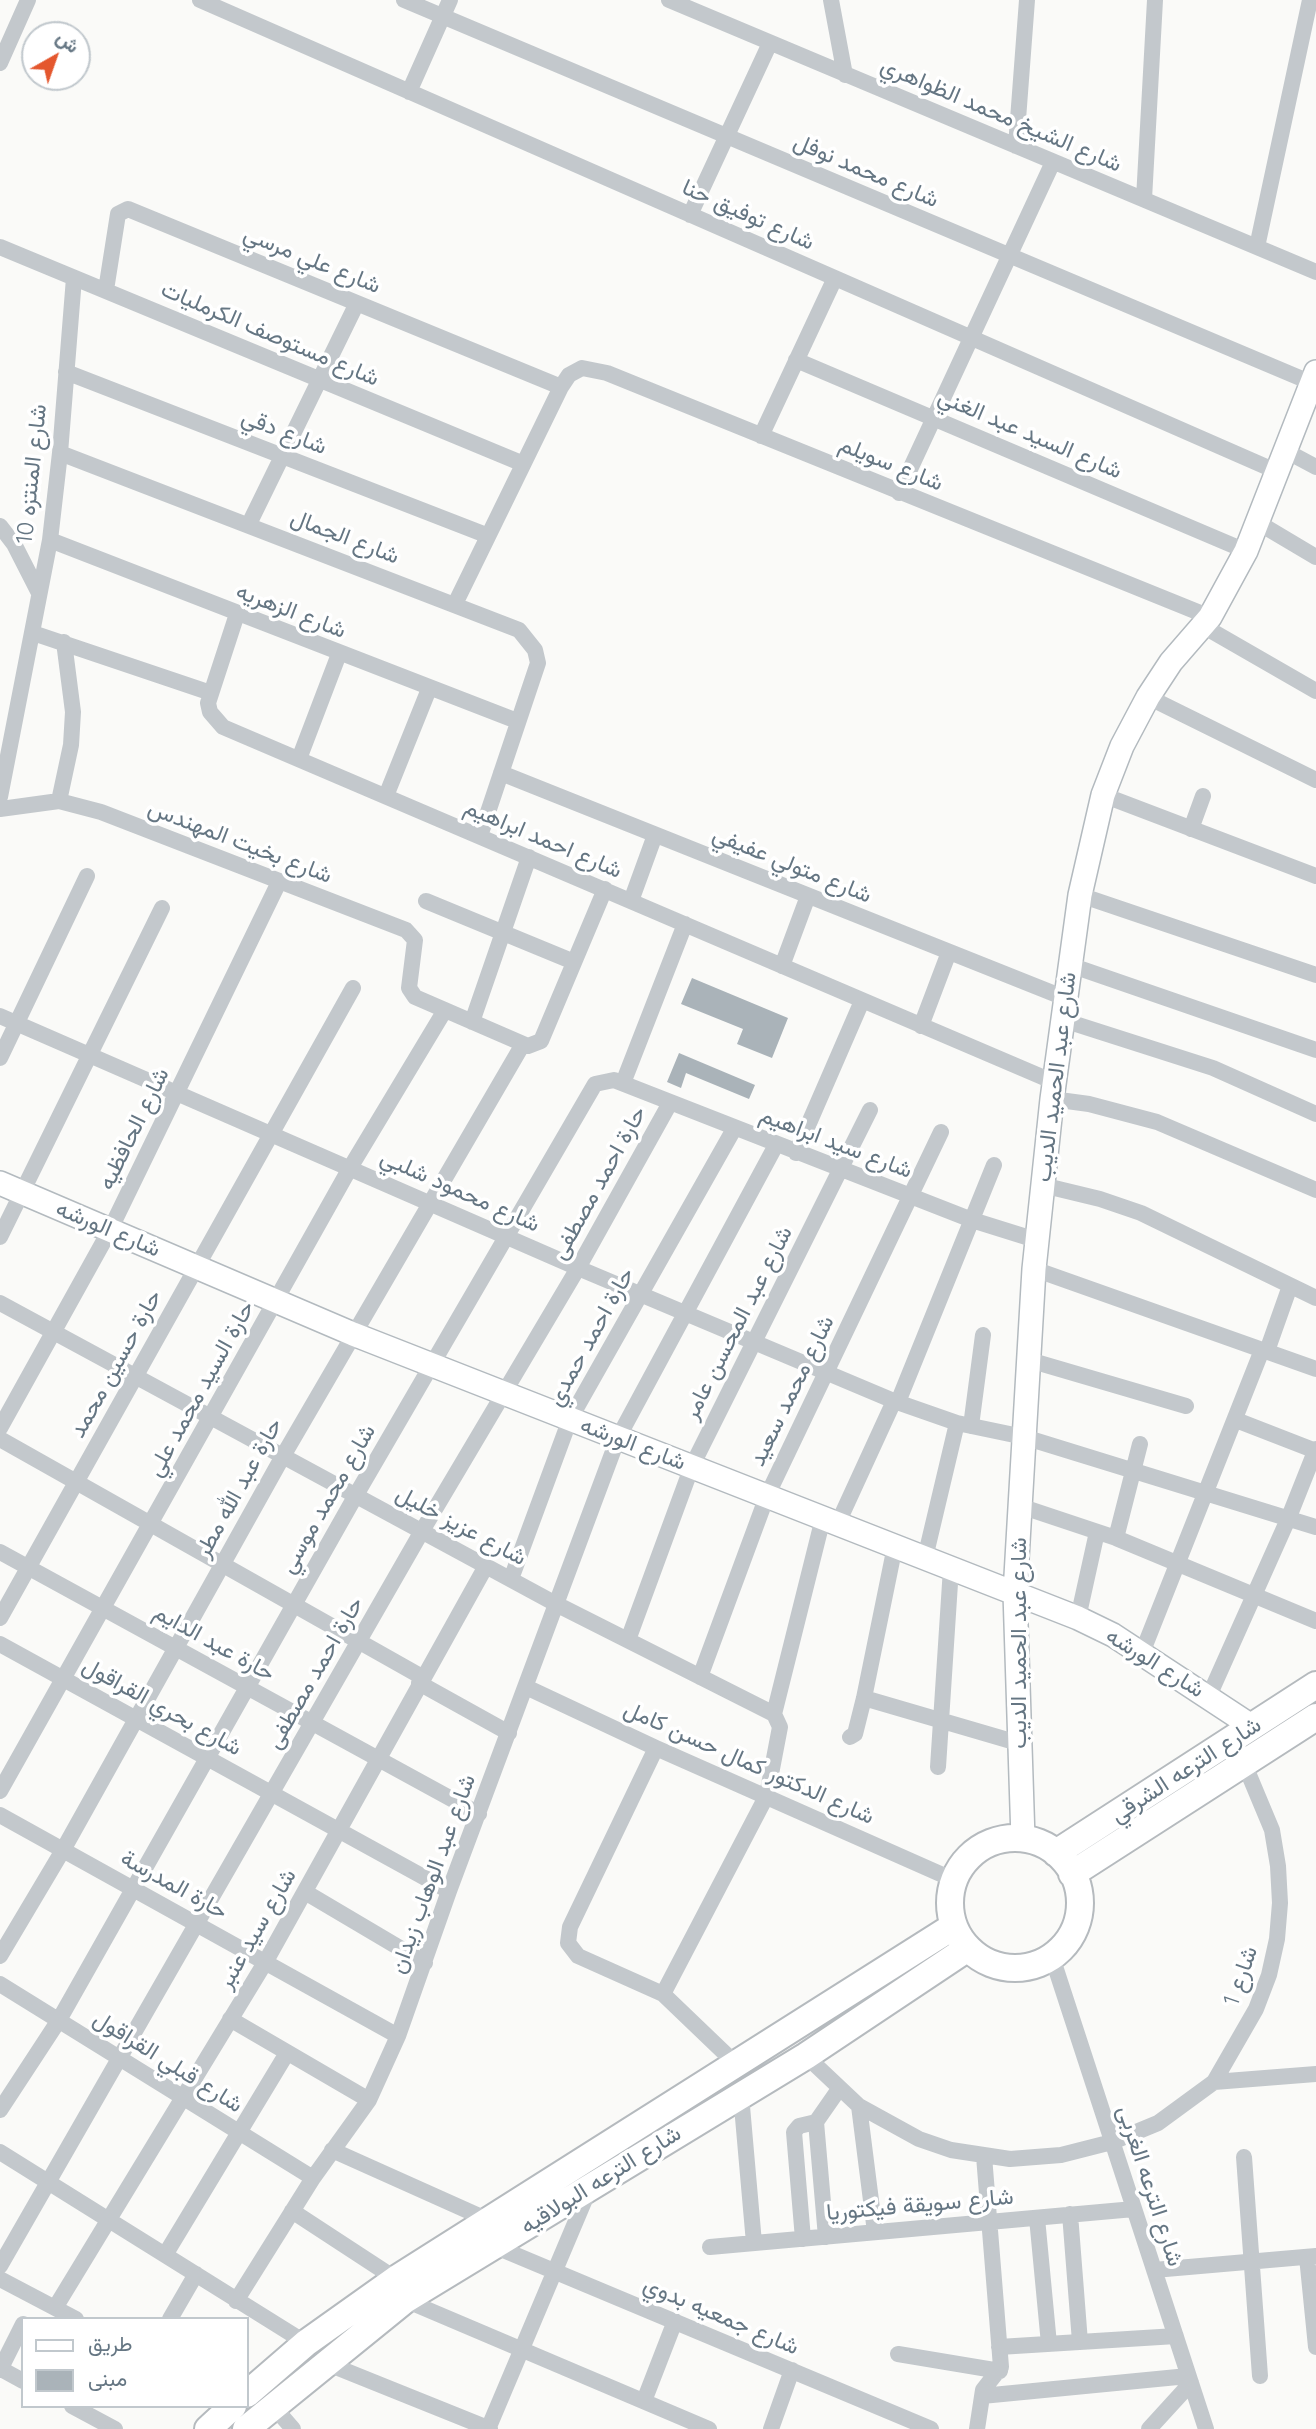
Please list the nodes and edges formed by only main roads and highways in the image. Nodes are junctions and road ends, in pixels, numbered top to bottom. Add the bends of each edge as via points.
1 (1316, 1685) edge
2 (1316, 1717) edge
3 (1056, 1853) junction
4 (1072, 1874) junction
5 (961, 1937) junction
6 (401, 2290) junction
7 (248, 2393) edge
8 (231, 2408) edge
9 (257, 2414) edge
10 (208, 2429) edge

1 - 3 main road, شارع الترعه الشرقي
2 - 4 main road, شارع الترعه الشرقي
3 - 4 main road
3 - 5 main road via 1041,1844 1008,1839 983,1847 963,1864 950,1903
4 - 5 main road via 1079,1896 1078,1919 1068,1940 1052,1957 1028,1967 1002,1967 989,1963
5 - 6 main road, شارع الترعه البولاقيه via 735,2063 486,2219
5 - 6 main road, شارع الترعه البولاقيه via 806,2056 494,2246
6 - 7 main road, شارع الترعه البولاقيه via 306,2343
6 - 9 main road, شارع الترعه البولاقيه via 326,2363
8 - 10 main road

